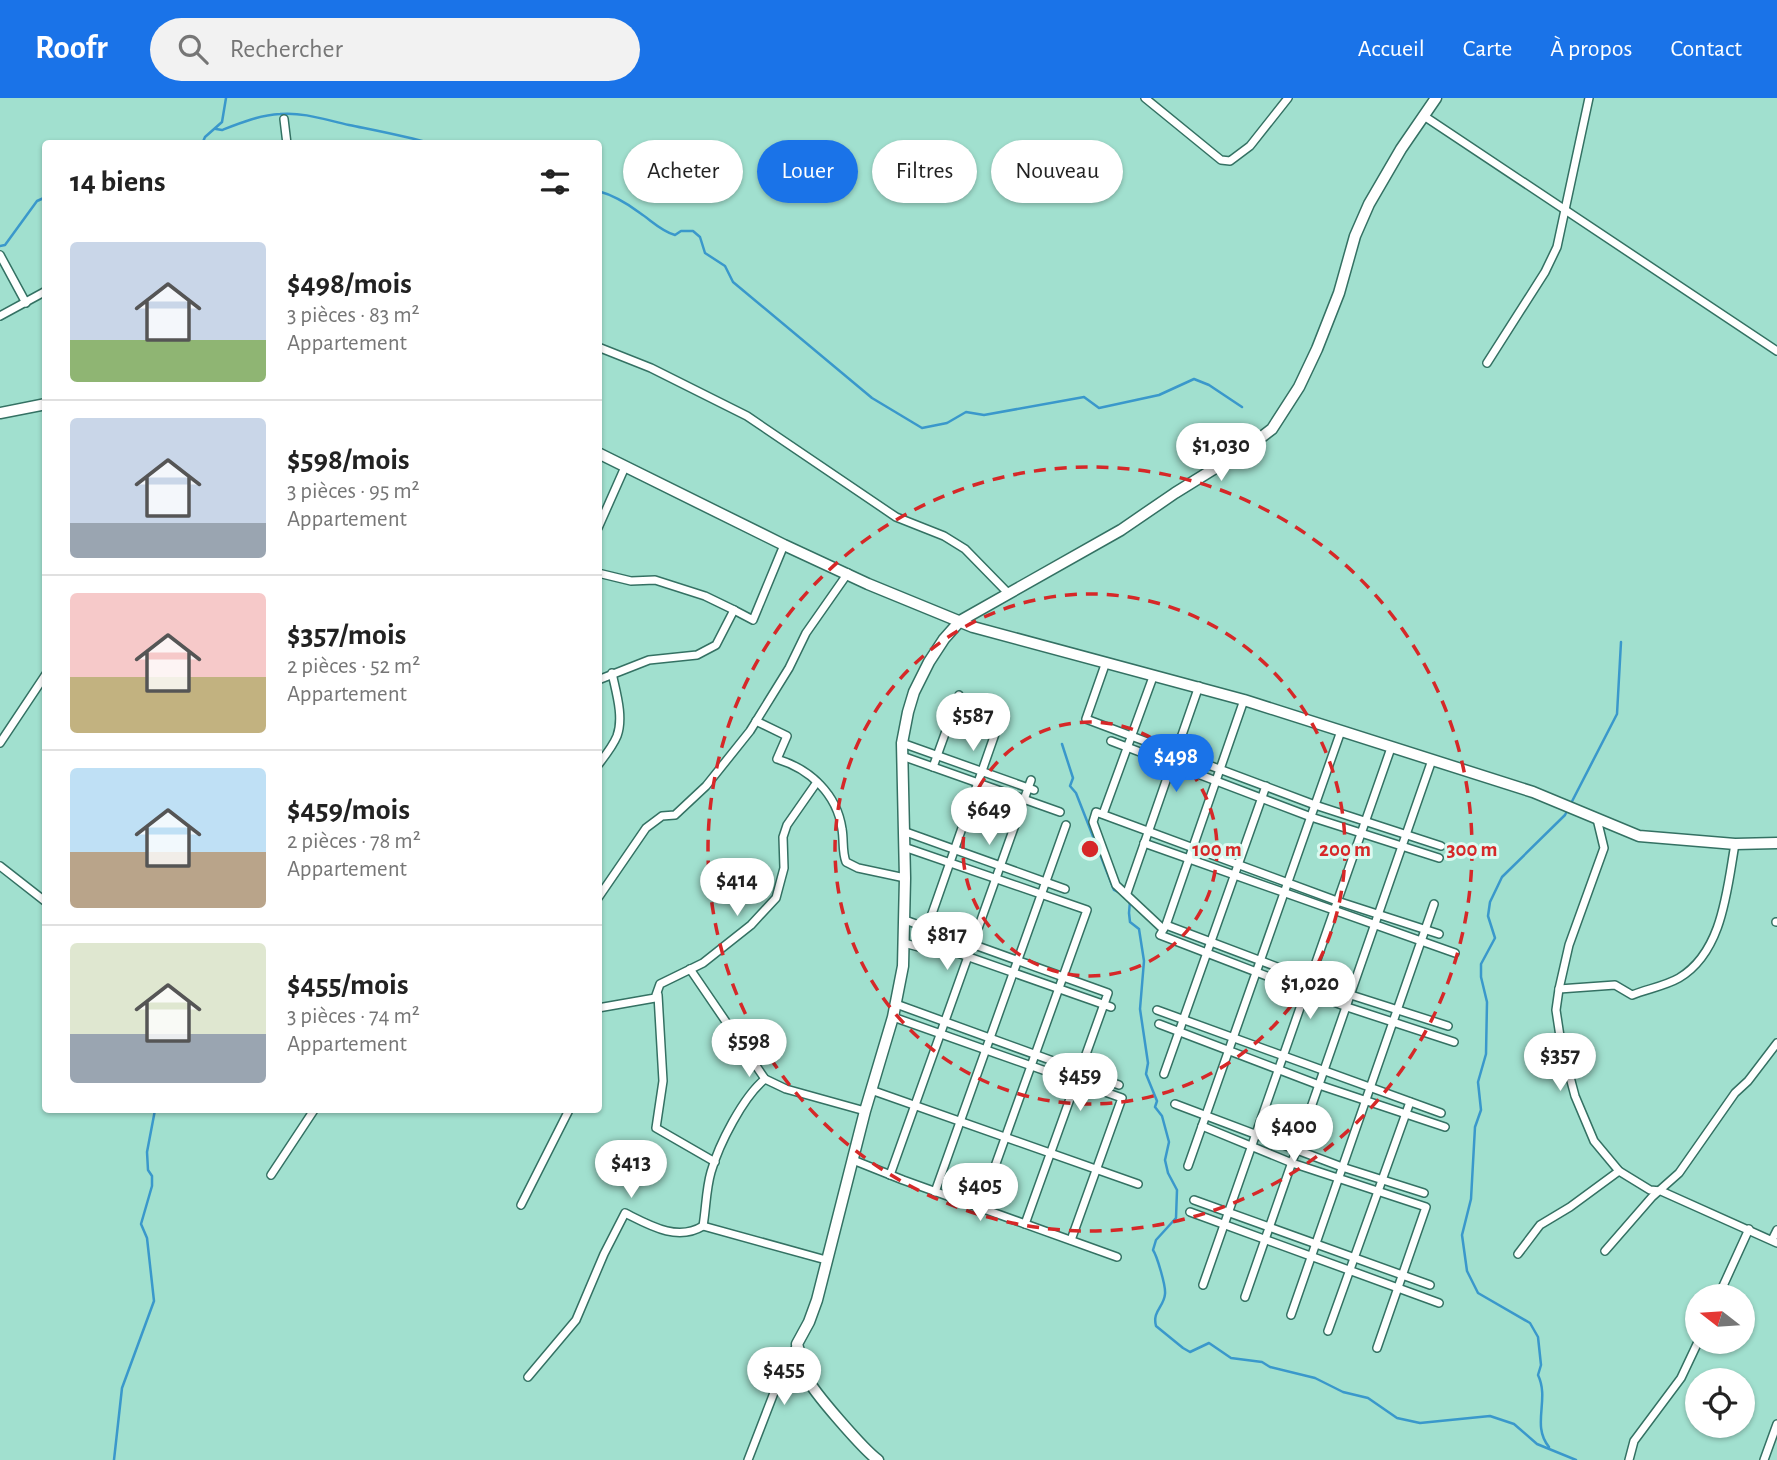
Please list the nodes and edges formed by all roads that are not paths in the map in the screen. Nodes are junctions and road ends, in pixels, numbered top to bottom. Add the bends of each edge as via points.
1 (1145, 98) edge
2 (1288, 98) edge
3 (1436, 98) edge
4 (1588, 98) edge
5 (1424, 116) junction
6 (284, 119) dead end
7 (287, 140) edge
8 (1565, 209) junction
9 (0, 255) edge
10 (42, 293) edge
11 (26, 303) junction
12 (0, 316) edge
13 (602, 349) edge
14 (1777, 351) edge
15 (1487, 363) dead end
16 (42, 405) edge
17 (0, 413) edge
18 (602, 455) edge
19 (625, 467) junction
20 (602, 519) edge
21 (784, 545) junction
22 (848, 573) junction
23 (602, 574) edge
24 (1008, 593) junction
25 (734, 610) junction
26 (960, 621) junction
27 (1106, 662) junction
28 (612, 673) junction
29 (1153, 677) junction
30 (602, 678) edge
31 (42, 680) edge
32 (1199, 686) junction
33 (959, 695) dead end
34 (1244, 700) junction
35 (757, 721) junction
36 (996, 731) dead end
37 (1341, 732) junction
38 (1131, 736) junction
39 (1111, 741) dead end
40 (0, 743) edge
41 (902, 743) junction
42 (1127, 747) junction
43 (1391, 748) junction
44 (1176, 753) junction
45 (937, 755) junction
46 (902, 756) junction
47 (602, 759) edge
48 (1432, 760) junction
49 (1172, 765) junction
50 (933, 767) junction
51 (1220, 769) junction
52 (982, 771) junction
53 (1216, 781) junction
54 (817, 782) junction
55 (978, 783) junction
56 (1266, 786) junction
57 (1024, 799) junction
58 (1261, 799) junction
59 (1315, 804) junction
60 (1060, 812) dead end
61 (1103, 814) junction
62 (1311, 817) junction
63 (1597, 819) junction
64 (1365, 821) junction
65 (1066, 825) dead end
66 (903, 831) junction
67 (1148, 831) junction
68 (1361, 833) junction
69 (1406, 835) junction
70 (1144, 843) junction
71 (1777, 843) edge
72 (1735, 844) junction
73 (1402, 846) junction
74 (1441, 846) dead end
75 (904, 847) junction
76 (1193, 848) junction
77 (954, 850) junction
78 (1439, 858) dead end
79 (1189, 859) junction
80 (950, 863) junction
81 (1238, 864) junction
82 (0, 866) edge
83 (1000, 866) junction
84 (1234, 876) junction
85 (905, 878) junction
86 (996, 878) junction
87 (602, 882) edge
88 (1046, 882) junction
89 (1287, 883) junction
90 (606, 885) junction
91 (1065, 888) dead end
92 (602, 892) edge
93 (1127, 893) junction
94 (1041, 894) junction
95 (1284, 894) junction
96 (42, 899) edge
97 (1337, 901) junction
98 (1434, 904) dead end
99 (1334, 912) junction
100 (1378, 914) junction
101 (905, 920) junction
102 (1165, 927) junction
103 (1374, 927) junction
104 (926, 928) junction
105 (1425, 929) junction
106 (1439, 934) dead end
107 (1211, 942) junction
108 (1421, 942) junction
109 (904, 943) junction
110 (972, 944) junction
111 (1207, 953) junction
112 (1455, 953) dead end
113 (968, 957) junction
114 (1018, 960) junction
115 (1260, 960) junction
116 (690, 969) junction
117 (1256, 972) junction
118 (1013, 973) junction
119 (1063, 977) junction
120 (1310, 979) junction
121 (1059, 989) junction
122 (1559, 989) junction
123 (1306, 991) junction
124 (658, 995) junction
125 (1350, 995) junction
126 (895, 1004) junction
127 (1107, 1006) junction
128 (1346, 1006) junction
129 (602, 1007) edge
130 (1157, 1010) dead end
131 (1397, 1010) junction
132 (893, 1017) junction
133 (1183, 1020) junction
134 (944, 1022) junction
135 (1393, 1022) junction
136 (1159, 1024) dead end
137 (1448, 1026) dead end
138 (1179, 1032) junction
139 (940, 1034) junction
140 (990, 1038) junction
141 (1233, 1038) junction
142 (1454, 1042) dead end
143 (1777, 1044) edge
144 (985, 1050) junction
145 (1228, 1051) junction
146 (1035, 1055) junction
147 (1283, 1056) junction
148 (1031, 1066) junction
149 (1278, 1069) junction
150 (1080, 1071) junction
151 (1324, 1071) junction
152 (1164, 1074) dead end
153 (765, 1079) junction
154 (1076, 1082) junction
155 (1119, 1085) dead end
156 (1319, 1085) junction
157 (1370, 1088) junction
158 (872, 1090) junction
159 (1366, 1100) junction
160 (1410, 1102) junction
161 (1175, 1104) dead end
162 (915, 1105) junction
163 (865, 1111) junction
164 (312, 1113) edge
165 (567, 1113) edge
166 (1406, 1113) junction
167 (1441, 1113) dead end
168 (1206, 1115) junction
169 (960, 1121) junction
170 (1202, 1126) junction
171 (1445, 1127) dead end
172 (1256, 1134) junction
173 (1006, 1137) junction
174 (1251, 1146) junction
175 (1297, 1150) junction
176 (1051, 1153) junction
177 (853, 1160) junction
178 (715, 1162) junction
179 (1292, 1163) junction
180 (1188, 1166) dead end
181 (1342, 1167) junction
182 (1096, 1169) junction
183 (1619, 1171) junction
184 (271, 1175) dead end
185 (890, 1175) junction
186 (1339, 1178) junction
187 (1382, 1180) junction
188 (1138, 1184) dead end
189 (1378, 1191) junction
190 (1661, 1191) junction
191 (934, 1192) junction
192 (1424, 1193) dead end
193 (1194, 1200) dead end
194 (521, 1205) dead end
195 (980, 1208) junction
196 (1190, 1212) dead end
197 (1228, 1213) junction
198 (1025, 1224) junction
199 (1224, 1225) junction
200 (703, 1226) junction
201 (1269, 1227) junction
202 (1749, 1229) junction
203 (1777, 1230) edge
204 (1265, 1240) junction
205 (1070, 1241) junction
206 (1774, 1242) edge
207 (1315, 1244) junction
208 (1605, 1251) dead end
209 (1518, 1254) dead end
210 (1311, 1256) junction
211 (1117, 1257) dead end
212 (1354, 1258) junction
213 (826, 1260) junction
214 (1350, 1270) junction
215 (1402, 1275) junction
216 (1724, 1284) edge
217 (1203, 1285) dead end
218 (1430, 1285) dead end
219 (1398, 1288) junction
220 (1245, 1297) dead end
221 (1439, 1303) dead end
222 (1291, 1315) dead end
223 (1328, 1331) dead end
224 (797, 1344) junction
225 (1377, 1348) dead end
226 (1692, 1354) edge
227 (528, 1377) dead end
228 (1777, 1423) edge
229 (748, 1460) edge
230 (878, 1460) edge
231 (1629, 1460) edge
232 (1764, 1460) edge

1 - 2 street via 1221,160 1230,161 1250,146
3 - 5 street
4 - 8 street
5 - 8 street
5 - 24 street via 1368,204 1317,349 1300,387 1272,429 1121,530
6 - 7 street
8 - 14 street
8 - 15 street via 1557,247 1545,272
9 - 11 street
10 - 11 street
11 - 12 street
13 - 24 street via 747,415 896,517 965,549
16 - 17 street
18 - 19 street
19 - 20 street
19 - 21 street
21 - 22 street
21 - 25 street via 753,620
22 - 26 street
22 - 35 street via 806,633
23 - 25 street via 631,581 655,580
24 - 26 street
25 - 28 street via 716,645 697,655 649,660
26 - 27 street
26 - 41 street via 929,662 914,692
27 - 29 street
27 - 38 street via 1086,719
28 - 30 street
28 - 47 street via 619,729
29 - 32 street
29 - 38 street
31 - 40 street
32 - 34 street
32 - 44 street
33 - 45 street
34 - 37 street
34 - 51 street
35 - 54 street via 787,736 777,759
35 - 90 street via 706,786 675,815 662,816 646,828
36 - 52 street
37 - 43 street
37 - 59 street
38 - 42 street
38 - 44 street
39 - 42 street
41 - 45 street
41 - 46 street
42 - 49 street
42 - 61 street
43 - 48 street
43 - 64 street
44 - 49 street
44 - 51 street
45 - 50 street
45 - 52 street
46 - 50 street
46 - 66 street
48 - 63 street via 1534,792
48 - 69 street
49 - 53 street
49 - 67 street
50 - 55 street
51 - 53 street
51 - 56 street
52 - 55 street
52 - 57 street via 1031,786
53 - 58 street
53 - 76 street
54 - 85 street via 840,814 846,862
54 - 116 street via 787,825 776,898 751,925 703,964
55 - 57 street
55 - 77 street
56 - 58 street
56 - 59 street
57 - 60 street
57 - 83 street
58 - 62 street
58 - 81 street
59 - 62 street
59 - 64 street
61 - 67 street
61 - 93 street via 1096,812 1093,822 1116,885
62 - 68 street
62 - 89 street
63 - 72 street via 1639,836
63 - 122 street via 1604,848 1569,945
64 - 68 street
64 - 69 street
65 - 88 street
66 - 75 street
66 - 77 street
67 - 70 street
67 - 76 street
68 - 73 street
68 - 97 street
69 - 73 street
69 - 74 street
70 - 79 street
70 - 93 street
71 - 72 street
72 - 122 street via 1723,911 1713,937 1697,962 1679,978 1632,995 1615,985
73 - 78 street
73 - 100 street
75 - 80 street
75 - 85 street
76 - 79 street
76 - 81 street
77 - 80 street
77 - 83 street
79 - 84 street
79 - 102 street
80 - 86 street
80 - 104 street
81 - 84 street
81 - 89 street
82 - 96 street
83 - 86 street
83 - 88 street
84 - 95 street
84 - 107 street
85 - 101 street
86 - 94 street
86 - 110 street
87 - 90 street
88 - 91 street
88 - 94 street
89 - 95 street
89 - 97 street
90 - 92 street
93 - 102 street
94 - 114 street
94 - 119 street via 1087,910
95 - 99 street
95 - 115 street
97 - 99 street
97 - 100 street
98 - 105 street
99 - 103 street
99 - 120 street
100 - 103 street
100 - 105 street
101 - 104 street
101 - 109 street
102 - 107 street
102 - 111 street via 1160,935
103 - 108 street
103 - 125 street
104 - 110 street
105 - 106 street
105 - 108 street
107 - 111 street
107 - 115 street
108 - 112 street
108 - 131 street
109 - 113 street via 926,949 929,943
109 - 126 street
110 - 113 street
110 - 114 street
111 - 117 street
111 - 133 street
113 - 118 street
113 - 134 street
114 - 118 street
114 - 119 street
115 - 117 street
115 - 120 street
116 - 124 street via 660,984
116 - 153 street
117 - 123 street
117 - 141 street
118 - 121 street
118 - 140 street
119 - 121 street
119 - 127 street via 1108,993
120 - 123 street
120 - 125 street
121 - 127 street
121 - 146 street
122 - 183 street via 1556,1010 1575,1097 1594,1141
123 - 128 street
123 - 147 street
124 - 129 street
124 - 178 street via 663,1081 656,1128
125 - 128 street
125 - 131 street
126 - 132 street
126 - 134 street
127 - 150 street
128 - 135 street
128 - 151 street
130 - 133 street
131 - 135 street
131 - 137 street
132 - 139 street
132 - 158 street
133 - 138 street
133 - 141 street
134 - 139 street
134 - 140 street
135 - 142 street
135 - 157 street
136 - 138 street
138 - 145 street
138 - 152 street
139 - 144 street
139 - 162 street
140 - 144 street
140 - 146 street
141 - 145 street
141 - 147 street
143 - 190 street
144 - 148 street
144 - 169 street
145 - 149 street
145 - 168 street
146 - 148 street
146 - 150 street
147 - 149 street
147 - 151 street
148 - 154 street
148 - 173 street
149 - 156 street
149 - 172 street
150 - 154 street
150 - 155 street
151 - 156 street
151 - 157 street
153 - 163 street
153 - 178 street via 727,1134
154 - 176 street
154 - 182 street via 1122,1098
156 - 159 street
156 - 175 street
157 - 159 street
157 - 160 street
158 - 162 street
158 - 163 street
159 - 166 street
159 - 181 street
160 - 166 street
160 - 167 street
161 - 168 street
162 - 169 street
162 - 185 street
163 - 177 street
164 - 184 street
165 - 194 street
166 - 171 street
166 - 187 street
168 - 170 street
168 - 172 street
169 - 173 street
169 - 191 street
170 - 174 street
170 - 180 street
172 - 174 street
172 - 175 street
173 - 176 street
173 - 195 street
174 - 179 street
174 - 197 street
175 - 179 street
175 - 181 street
176 - 182 street
176 - 198 street
177 - 185 street
177 - 213 street
178 - 200 street
179 - 186 street
179 - 201 street
181 - 186 street
181 - 187 street
182 - 188 street
182 - 205 street
183 - 190 street via 1650,1190
183 - 209 street via 1540,1224
185 - 191 street
186 - 189 street
186 - 207 street
187 - 189 street
187 - 192 street
189 - 212 street
189 - 215 street via 1426,1207
190 - 202 street
190 - 208 street
191 - 195 street
193 - 197 street
195 - 198 street
196 - 199 street
197 - 199 street
197 - 201 street
198 - 205 street
199 - 204 street
199 - 217 street
200 - 213 street
200 - 227 street via 695,1232 677,1233 625,1213 576,1320
201 - 204 street
201 - 207 street
202 - 206 street
202 - 216 street
203 - 206 street
204 - 210 street
204 - 220 street
205 - 211 street
207 - 210 street
207 - 212 street
210 - 214 street
210 - 222 street
212 - 214 street
212 - 215 street
213 - 224 street via 817,1300
214 - 219 street
214 - 223 street
215 - 218 street
215 - 219 street
219 - 221 street
219 - 225 street
224 - 229 street
224 - 230 street via 807,1379
226 - 231 street via 1681,1378 1634,1441
228 - 232 street

